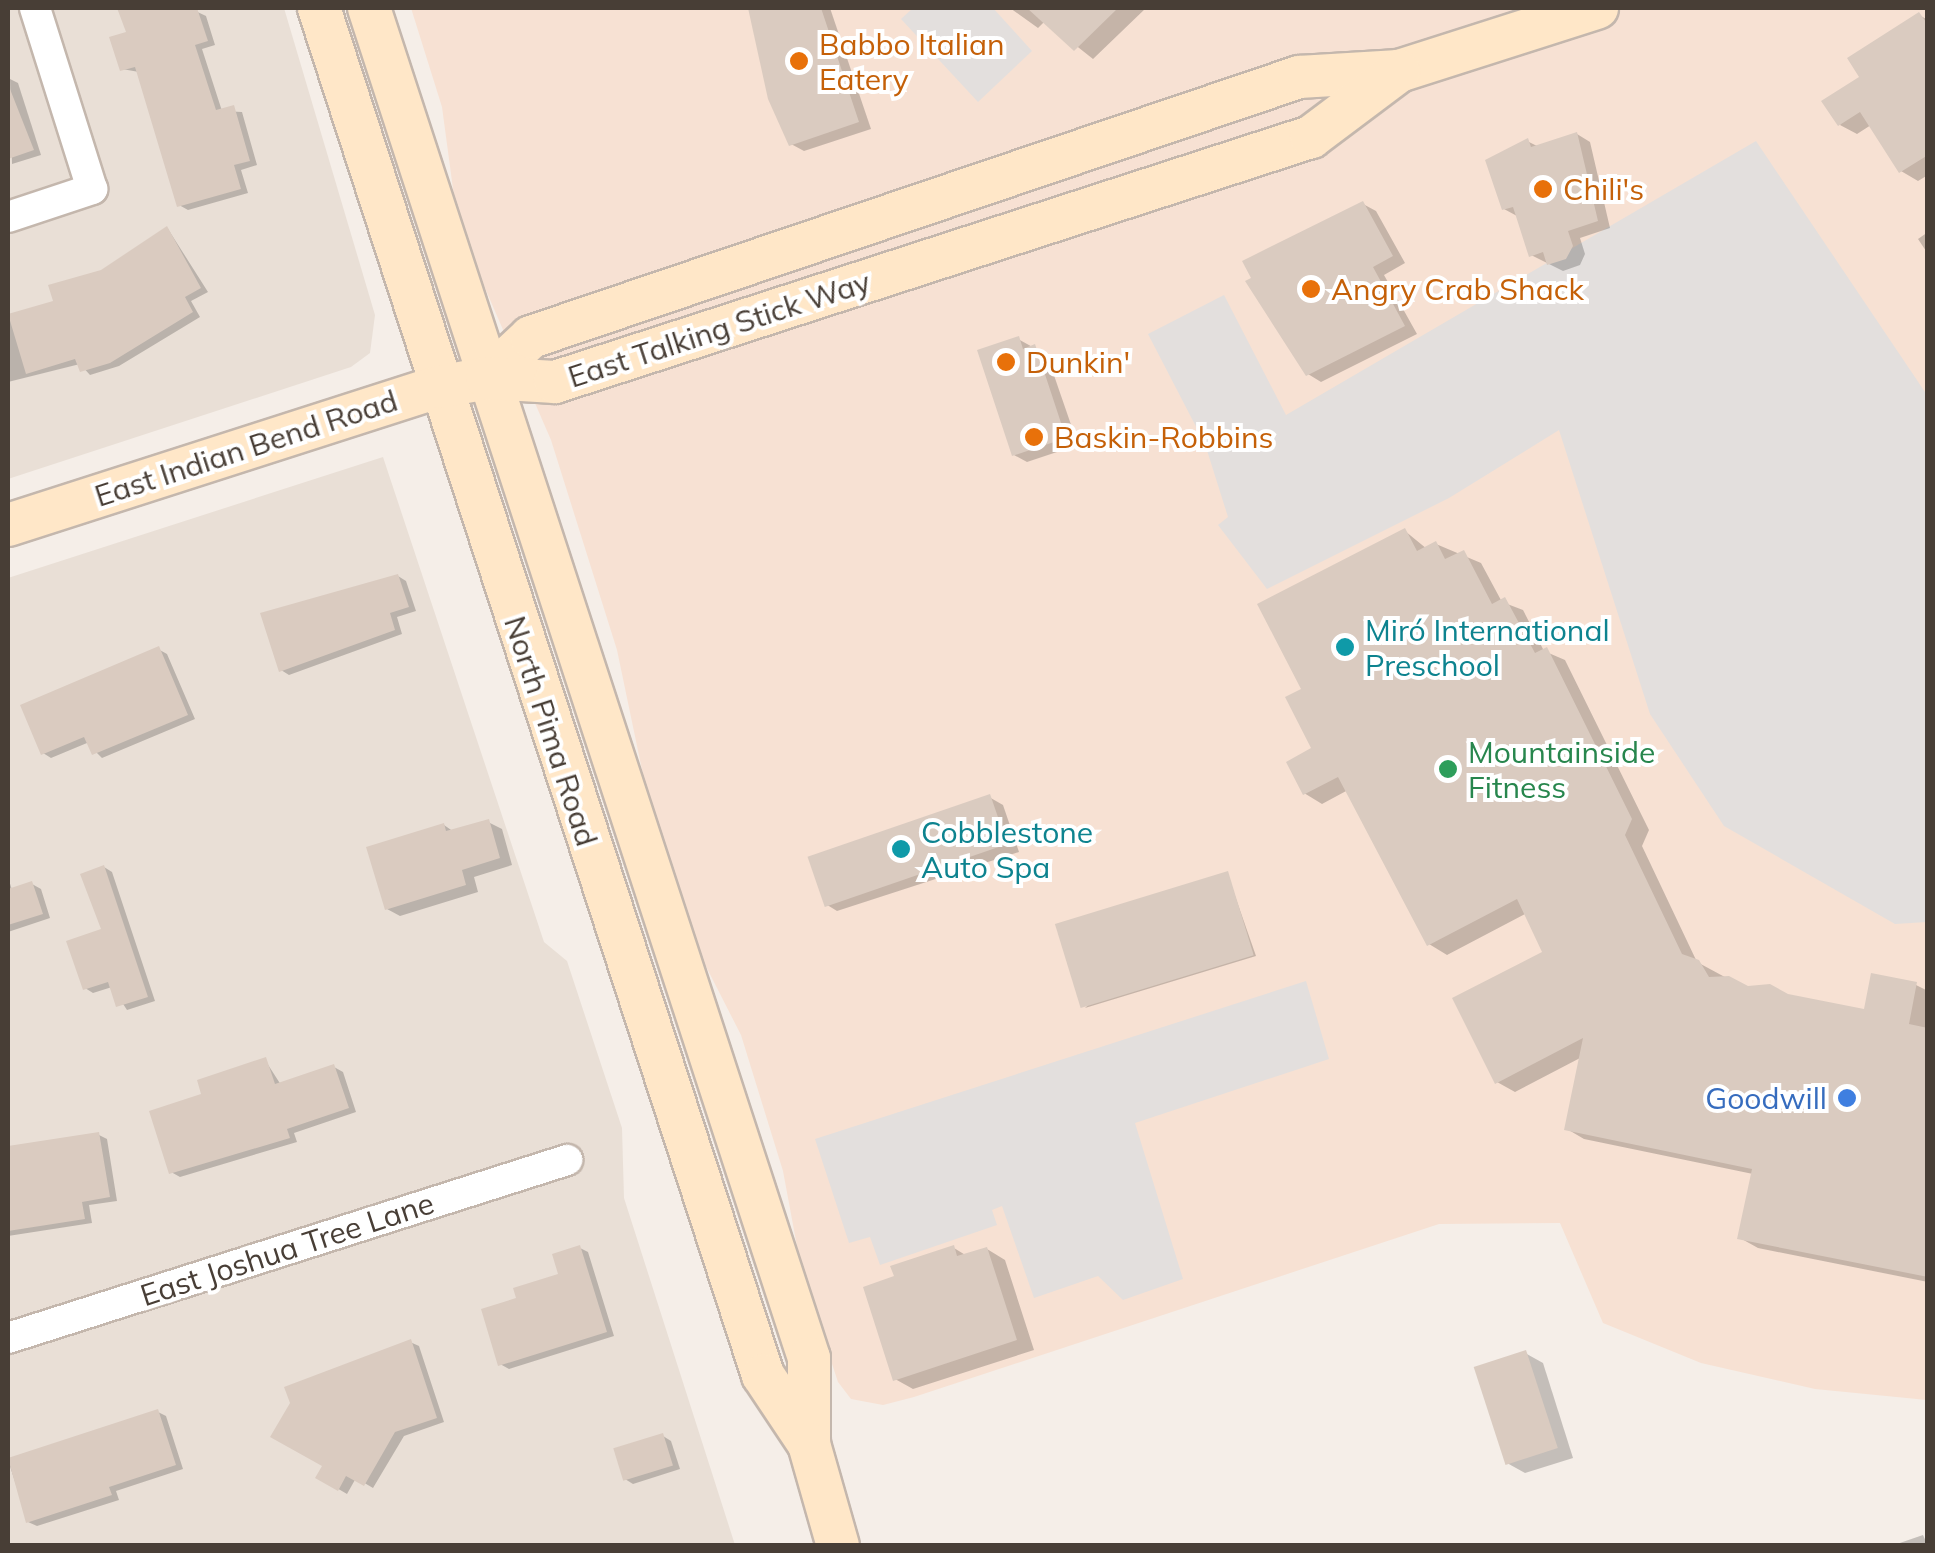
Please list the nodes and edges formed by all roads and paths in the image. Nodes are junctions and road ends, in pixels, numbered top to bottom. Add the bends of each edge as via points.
1 (35, 8) edge
2 (319, 8) edge
3 (370, 8) edge
4 (1596, 8) edge
5 (1399, 71) junction
6 (1254, 92) junction
7 (8, 218) edge
8 (1056, 220) junction
9 (487, 378) junction
10 (438, 387) junction
11 (8, 525) edge
12 (566, 1160) dead end
13 (8, 1338) edge
14 (809, 1444) junction
15 (838, 1546) edge

1 - 7 street via 92,190
2 - 10 main road, North Pima Road
3 - 9 main road, North Pima Road
4 - 5 main road, East Talking Stick Way
5 - 6 main road, East Talking Stick Way via 1299,76
5 - 8 main road, East Talking Stick Way via 1311,138
6 - 8 main road via 1183,142 1072,182
6 - 9 main road, East Talking Stick Way via 531,336
8 - 9 main road, East Talking Stick Way via 554,382
9 - 10 main road, East Indian Bend Road
9 - 14 main road, North Pima Road via 809,1358
10 - 11 main road, East Indian Bend Road
10 - 14 main road, North Pima Road via 763,1375
12 - 13 street, East Joshua Tree Lane
14 - 15 main road, North Pima Road

